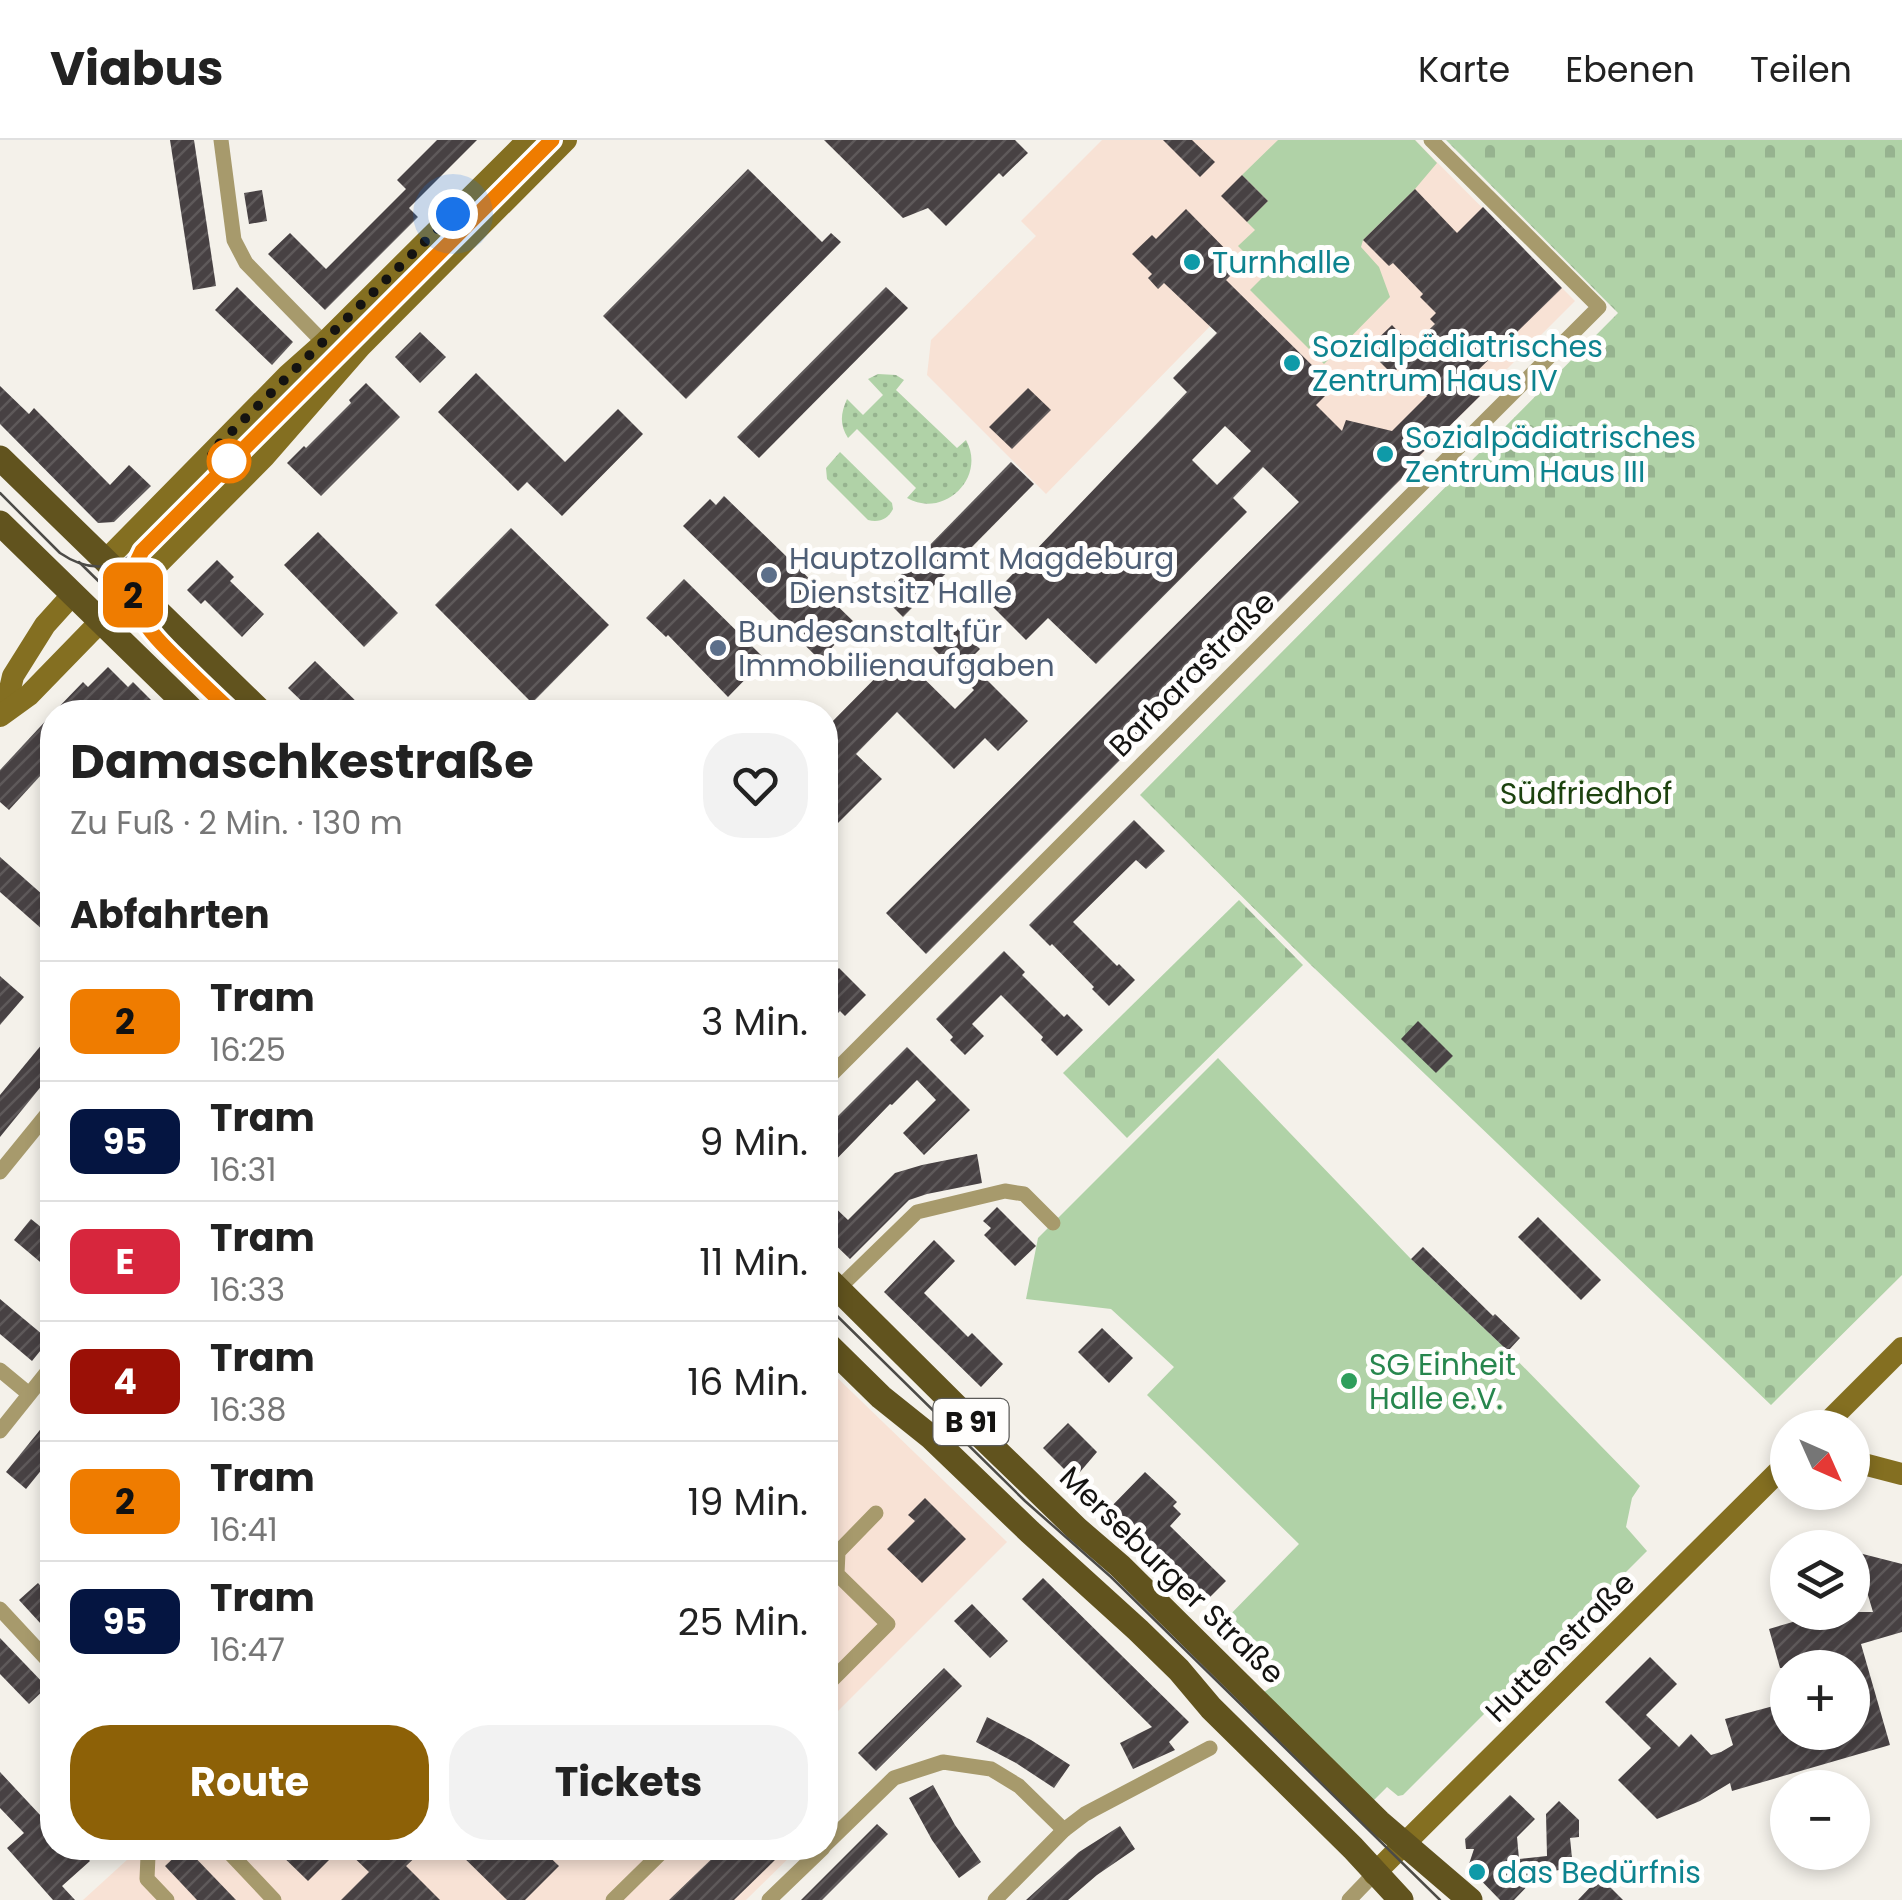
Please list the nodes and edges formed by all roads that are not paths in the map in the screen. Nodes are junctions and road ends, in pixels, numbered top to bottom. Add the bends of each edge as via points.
1 (221, 140) edge
2 (528, 140) edge
3 (566, 140) edge
4 (1431, 140) edge
5 (324, 343) junction
6 (0, 458) edge
7 (0, 523) edge
8 (106, 560) junction
9 (134, 588) junction
10 (74, 594) junction
11 (101, 621) junction
12 (182, 700) edge
13 (249, 700) edge
14 (2, 713) edge
15 (838, 1068) edge
16 (40, 1123) edge
17 (0, 1172) edge
18 (1053, 1223) dead end
19 (838, 1278) edge
20 (838, 1289) edge
21 (1902, 1348) edge
22 (838, 1355) edge
23 (0, 1370) edge
24 (40, 1381) edge
25 (29, 1394) junction
26 (1840, 1410) edge
27 (0, 1430) edge
28 (1870, 1466) edge
29 (1902, 1474) edge
30 (1770, 1480) edge
31 (876, 1514) dead end
32 (838, 1547) edge
33 (843, 1547) junction
34 (838, 1552) edge
35 (838, 1575) edge
36 (0, 1609) edge
37 (40, 1652) edge
38 (838, 1675) edge
39 (1210, 1748) dead end
40 (1064, 1830) junction
41 (838, 1832) edge
42 (1405, 1843) junction
43 (148, 1860) edge
44 (236, 1860) edge
45 (649, 1860) edge
46 (810, 1860) edge
47 (1374, 1874) junction
48 (167, 1900) edge
49 (274, 1900) edge
50 (613, 1900) edge
51 (769, 1900) edge
52 (995, 1900) edge
53 (1349, 1900) edge
54 (1401, 1900) edge
55 (1470, 1900) edge

1 - 5 street via 240,252
2 - 5 street
3 - 9 street
4 - 15 street, Barbarastraße via 1599,307
5 - 8 street
6 - 8 main road
7 - 10 main road
8 - 9 main road
8 - 10 main road
9 - 11 main road
9 - 13 main road
10 - 11 main road
10 - 14 street via 13,676
11 - 12 main road
11 - 14 street via 29,695
16 - 17 street
18 - 19 street, Merseburger Straße via 1024,1194 1005,1191 917,1212
20 - 42 main road, Merseburger Straße / B 91 via 1076,1529
21 - 26 street
22 - 47 main road, Merseburger Straße / B 91 via 1138,1630
23 - 25 street
24 - 25 street
25 - 27 street
28 - 29 street
30 - 42 street, Huttenstraße
31 - 33 street
32 - 33 street
33 - 34 street
35 - 38 street via 888,1624
36 - 37 street
39 - 40 street
40 - 41 street via 991,1769 943,1762 894,1778
40 - 52 street
42 - 47 street, Huttenstraße
42 - 55 main road, Merseburger Straße / B 91
43 - 48 street via 146,1879
44 - 49 street
45 - 50 street
46 - 51 street
47 - 53 street
47 - 54 main road, Merseburger Straße / B 91

